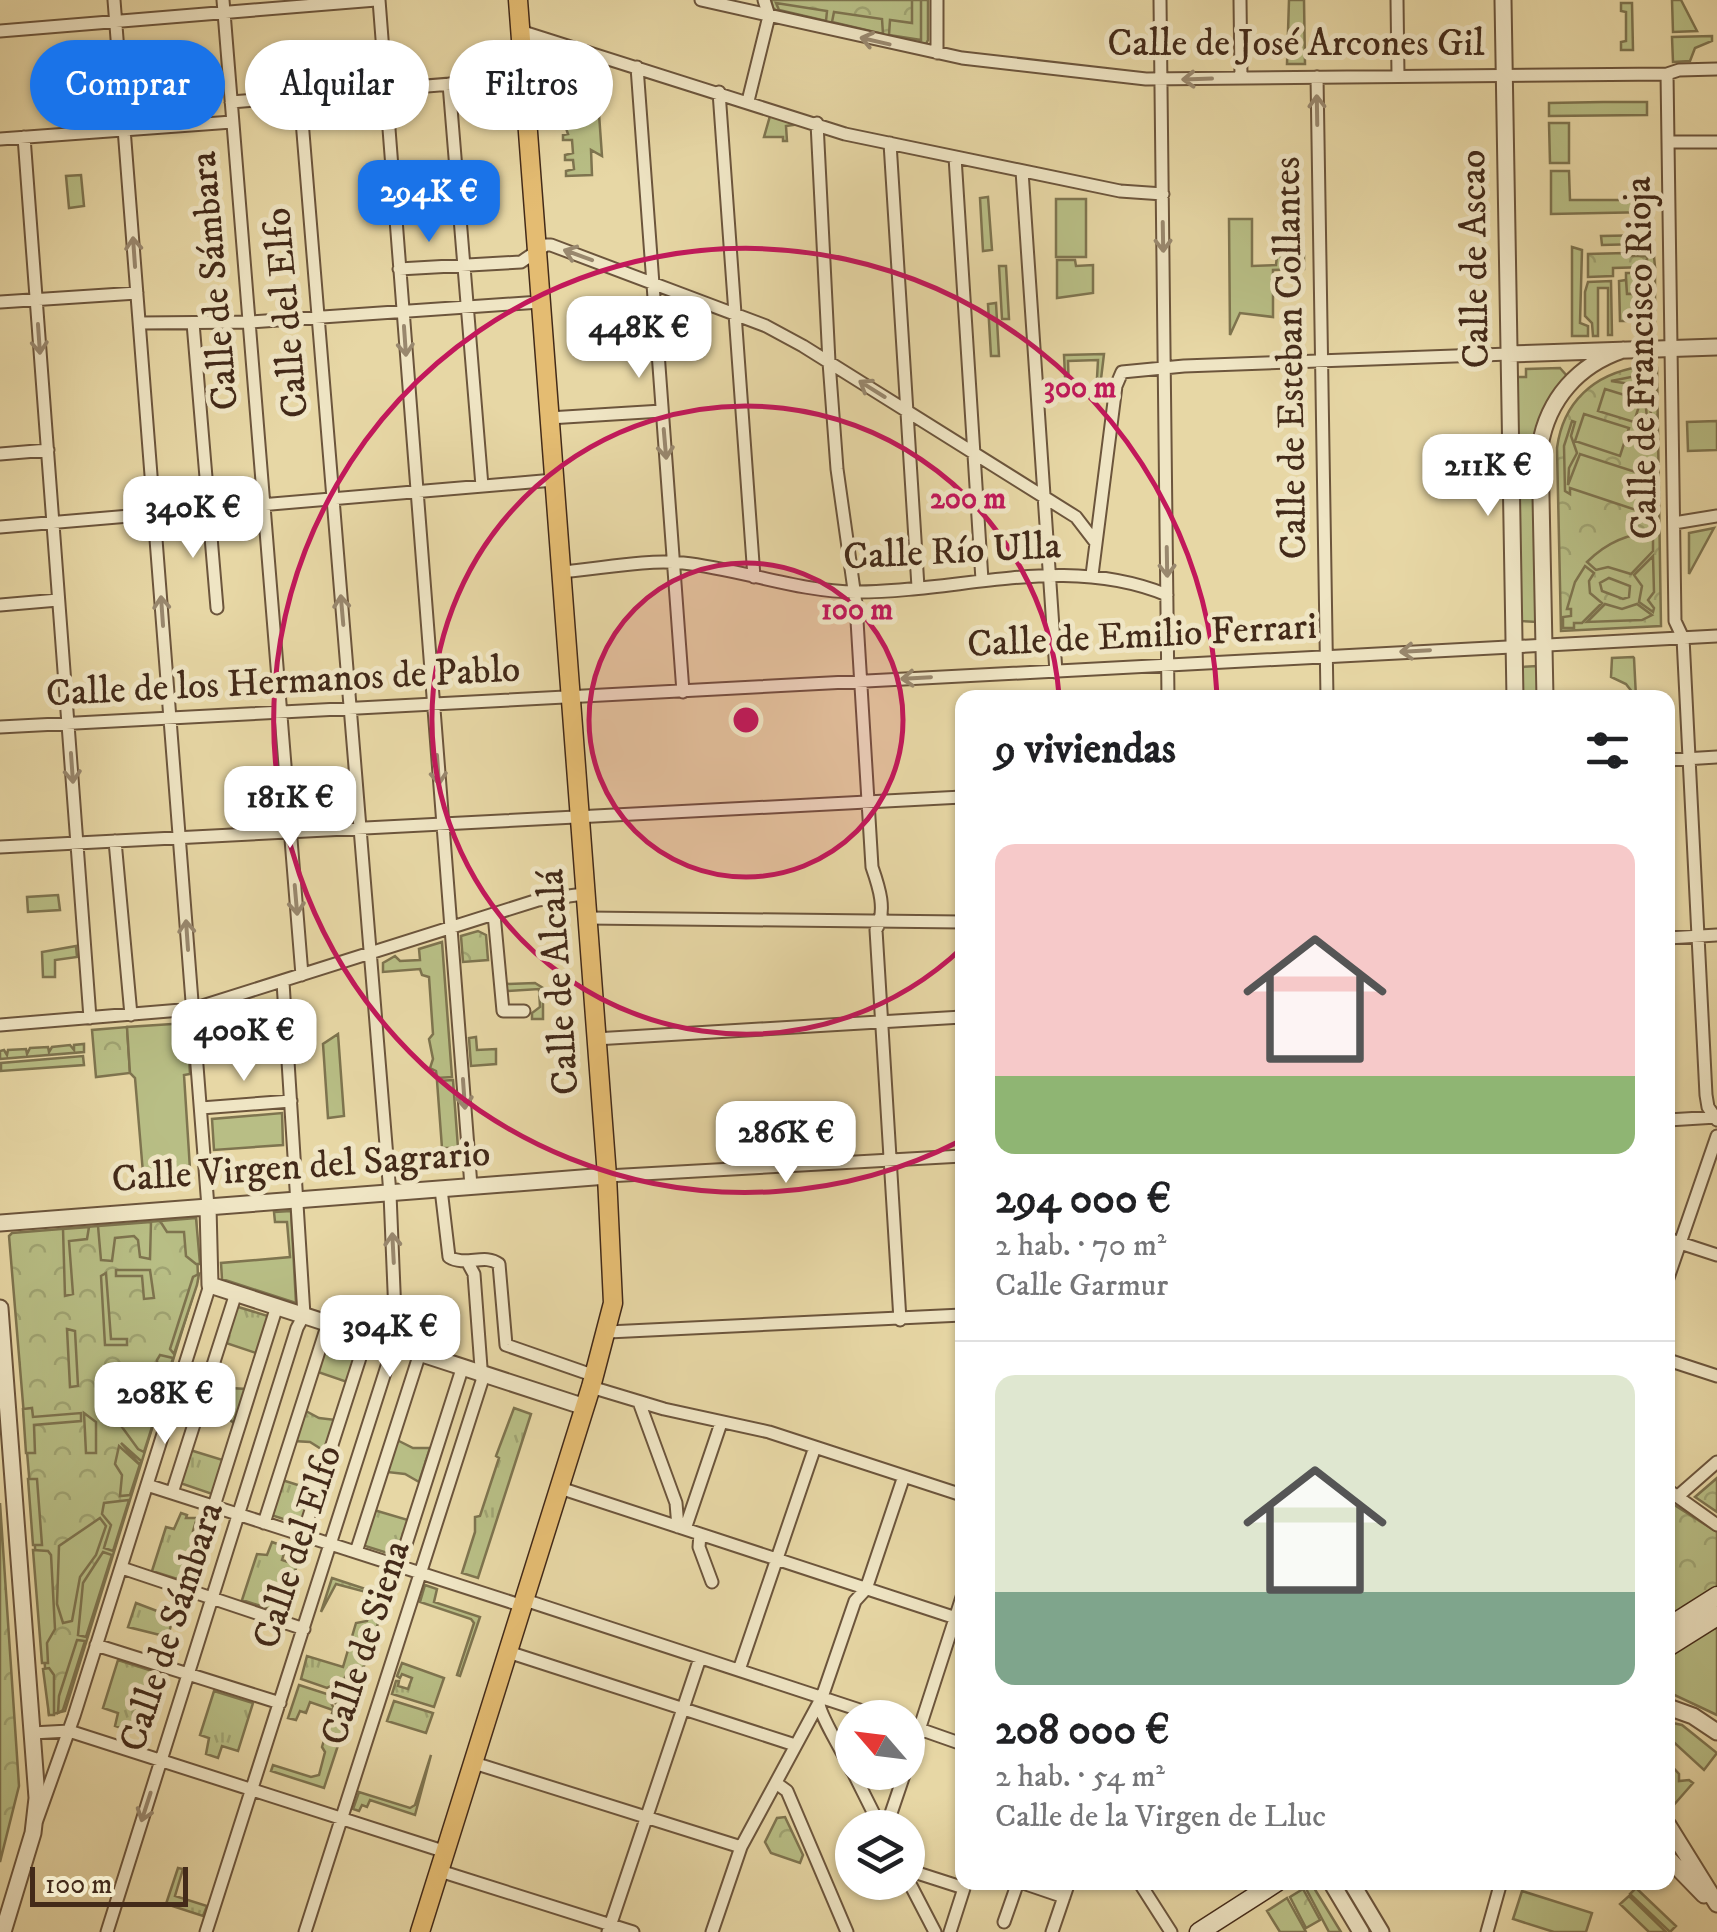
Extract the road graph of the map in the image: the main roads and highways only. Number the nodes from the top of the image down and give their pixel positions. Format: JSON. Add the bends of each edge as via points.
{"nodes":[{"id":1,"x":518,"y":0,"type":"edge"},
{"id":2,"x":1717,"y":1596,"type":"edge"},
{"id":3,"x":1717,"y":1616,"type":"edge"},
{"id":4,"x":1675,"y":1623,"type":"edge"},
{"id":5,"x":1675,"y":1643,"type":"edge"},
{"id":6,"x":1264,"y":1890,"type":"edge"},
{"id":7,"x":420,"y":1932,"type":"edge"},
{"id":8,"x":1199,"y":1932,"type":"edge"}],
"edges":[{"from":1,"to":7,"type":"main road","name":"Calle de Alcalá","via":[[614,1288],[593,1382]]},
{"from":2,"to":4,"type":"main road"},
{"from":3,"to":5,"type":"main road"},
{"from":6,"to":8,"type":"main road"}]}
